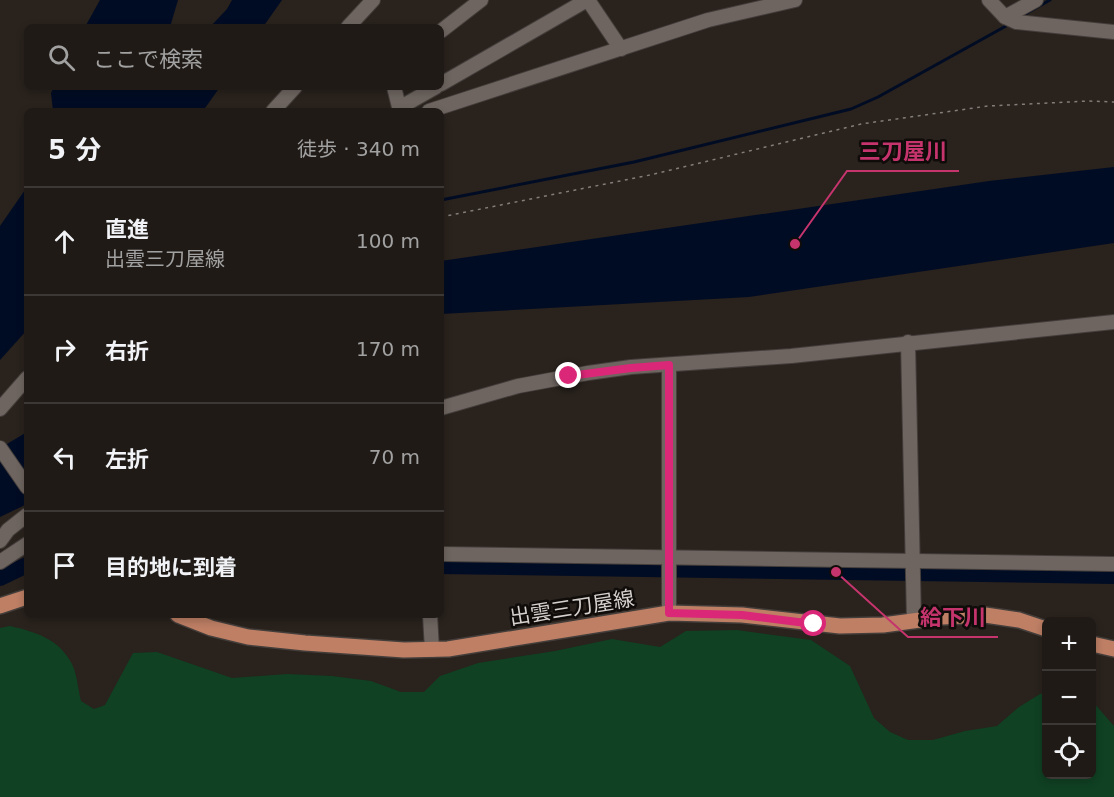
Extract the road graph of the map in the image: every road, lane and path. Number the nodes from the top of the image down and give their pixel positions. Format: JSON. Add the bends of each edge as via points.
{"nodes":[{"id":1,"x":373,"y":0,"type":"edge"},
{"id":2,"x":481,"y":0,"type":"edge"},
{"id":3,"x":588,"y":0,"type":"edge"},
{"id":4,"x":989,"y":0,"type":"edge"},
{"id":5,"x":1036,"y":0,"type":"edge"},
{"id":6,"x":789,"y":1,"type":"edge"},
{"id":7,"x":1005,"y":17,"type":"junction"},
{"id":8,"x":351,"y":24,"type":"edge"},
{"id":9,"x":444,"y":29,"type":"edge"},
{"id":10,"x":1114,"y":32,"type":"edge"},
{"id":11,"x":621,"y":49,"type":"junction"},
{"id":12,"x":444,"y":82,"type":"edge"},
{"id":13,"x":292,"y":90,"type":"edge"},
{"id":14,"x":395,"y":90,"type":"edge"},
{"id":15,"x":431,"y":90,"type":"edge"},
{"id":16,"x":1114,"y":102,"type":"edge"},
{"id":17,"x":276,"y":108,"type":"edge"},
{"id":18,"x":400,"y":108,"type":"edge"},
{"id":19,"x":402,"y":108,"type":"edge"},
{"id":20,"x":438,"y":108,"type":"edge"},
{"id":21,"x":444,"y":216,"type":"edge"},
{"id":22,"x":1114,"y":322,"type":"edge"},
{"id":23,"x":908,"y":342,"type":"junction"},
{"id":24,"x":669,"y":365,"type":"junction"},
{"id":25,"x":24,"y":381,"type":"edge"},
{"id":26,"x":444,"y":407,"type":"edge"},
{"id":27,"x":0,"y":409,"type":"edge"},
{"id":28,"x":0,"y":448,"type":"edge"},
{"id":29,"x":24,"y":483,"type":"edge"},
{"id":30,"x":24,"y":517,"type":"edge"},
{"id":31,"x":0,"y":541,"type":"edge"},
{"id":32,"x":24,"y":546,"type":"edge"},
{"id":33,"x":444,"y":554,"type":"edge"},
{"id":34,"x":670,"y":560,"type":"junction"},
{"id":35,"x":0,"y":562,"type":"edge"},
{"id":36,"x":913,"y":564,"type":"junction"},
{"id":37,"x":1114,"y":564,"type":"edge"},
{"id":38,"x":24,"y":598,"type":"edge"},
{"id":39,"x":0,"y":606,"type":"edge"},
{"id":40,"x":669,"y":613,"type":"junction"},
{"id":41,"x":186,"y":618,"type":"edge"},
{"id":42,"x":430,"y":618,"type":"edge"},
{"id":43,"x":914,"y":621,"type":"junction"},
{"id":44,"x":1042,"y":627,"type":"edge"},
{"id":45,"x":1096,"y":645,"type":"edge"},
{"id":46,"x":1114,"y":649,"type":"edge"},
{"id":47,"x":432,"y":650,"type":"junction"}],
"edges":[{"from":1,"to":8,"type":"street"},
{"from":2,"to":9,"type":"street"},
{"from":3,"to":11,"type":"street"},
{"from":3,"to":12,"type":"street"},
{"from":4,"to":7,"type":"street"},
{"from":5,"to":7,"type":"street"},
{"from":6,"to":11,"type":"street","via":[[708,20]]},
{"from":7,"to":10,"type":"street","via":[[1023,24]]},
{"from":11,"to":20,"type":"street"},
{"from":13,"to":17,"type":"street"},
{"from":14,"to":18,"type":"street"},
{"from":15,"to":19,"type":"street"},
{"from":16,"to":21,"type":"path","via":[[988,106],[861,124],[650,175]]},
{"from":22,"to":23,"type":"street"},
{"from":23,"to":24,"type":"street"},
{"from":23,"to":36,"type":"street"},
{"from":24,"to":26,"type":"street","via":[[549,380]]},
{"from":24,"to":34,"type":"street"},
{"from":25,"to":27,"type":"street"},
{"from":28,"to":29,"type":"street"},
{"from":30,"to":31,"type":"street"},
{"from":32,"to":35,"type":"street"},
{"from":33,"to":34,"type":"street"},
{"from":34,"to":36,"type":"street"},
{"from":34,"to":40,"type":"street"},
{"from":36,"to":37,"type":"street"},
{"from":36,"to":43,"type":"street"},
{"from":38,"to":39,"type":"main road"},
{"from":40,"to":43,"type":"main road","name":"出雲三刀屋線","via":[[742,615],[840,626]]},
{"from":40,"to":47,"type":"main road","name":"出雲三刀屋線"},
{"from":41,"to":47,"type":"main road","name":"出雲三刀屋線","via":[[256,638]]},
{"from":42,"to":47,"type":"street"},
{"from":43,"to":44,"type":"main road","name":"出雲三刀屋線","via":[[985,615]]},
{"from":45,"to":46,"type":"main road"}]}
